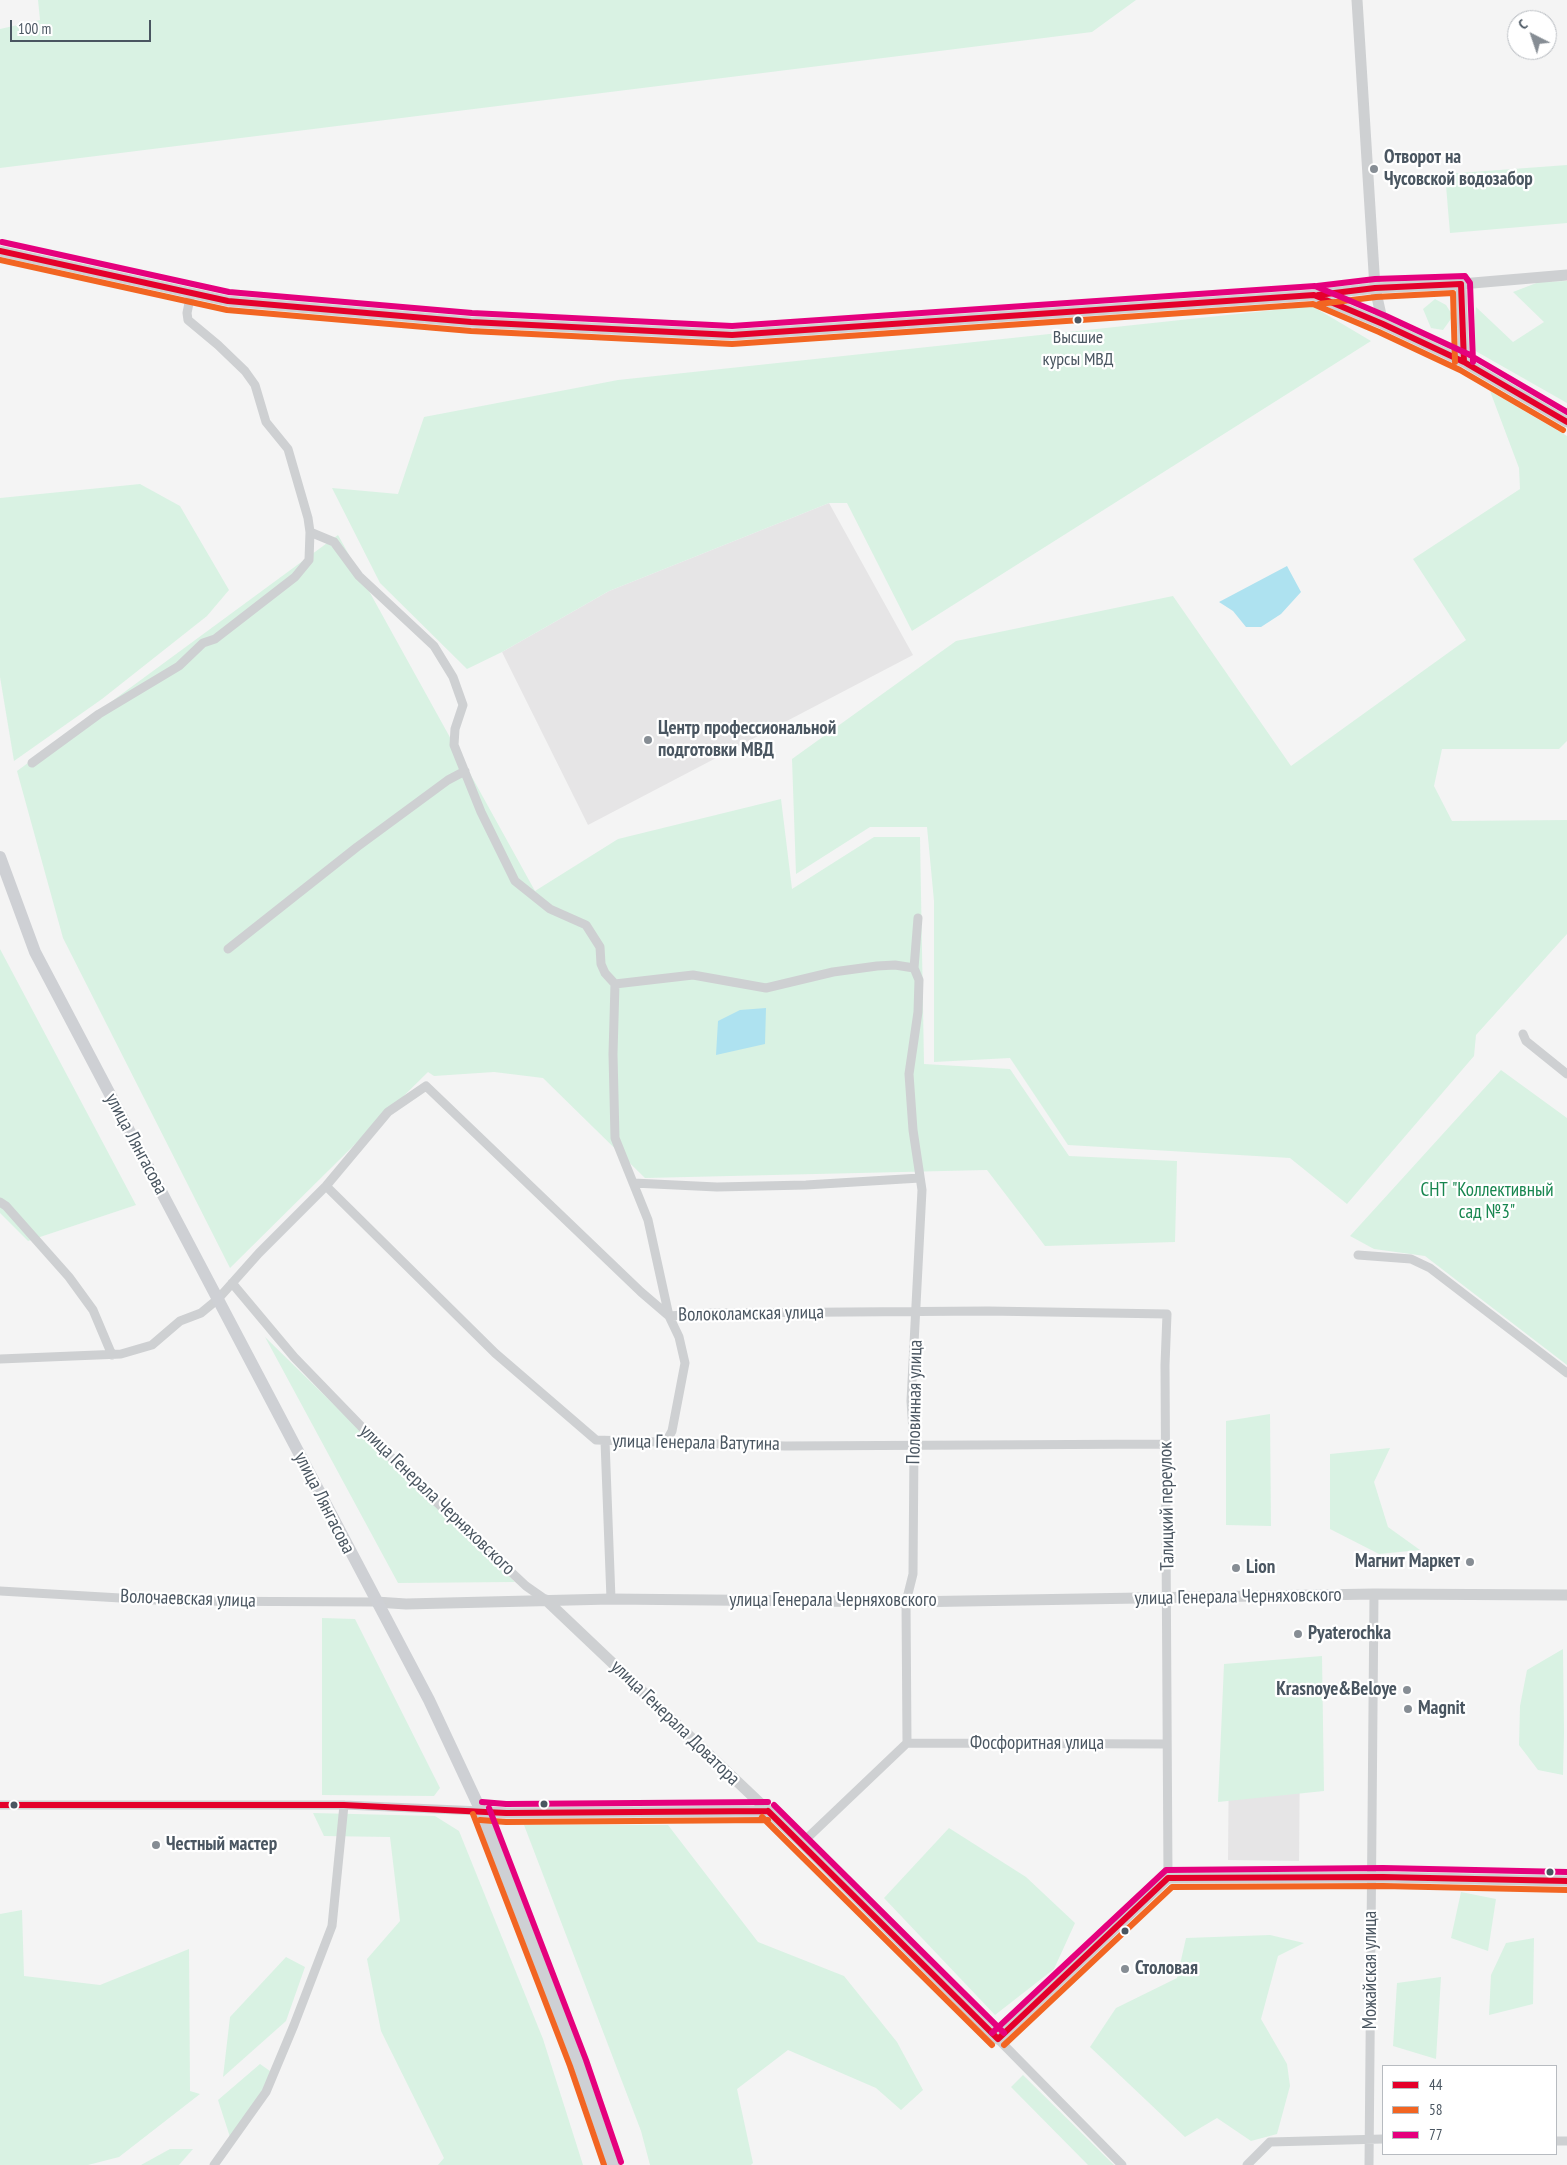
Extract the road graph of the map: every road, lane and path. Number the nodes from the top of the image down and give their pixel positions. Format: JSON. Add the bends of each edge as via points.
{"nodes":[{"id":1,"x":1357,"y":0,"type":"edge"},
{"id":2,"x":0,"y":251,"type":"edge"},
{"id":3,"x":1567,"y":275,"type":"edge"},
{"id":4,"x":1461,"y":284,"type":"junction"},
{"id":5,"x":1376,"y":288,"type":"junction"},
{"id":6,"x":191,"y":293,"type":"junction"},
{"id":7,"x":1314,"y":295,"type":"junction"},
{"id":8,"x":1383,"y":324,"type":"junction"},
{"id":9,"x":1464,"y":362,"type":"junction"},
{"id":10,"x":1567,"y":422,"type":"edge"},
{"id":11,"x":310,"y":532,"type":"junction"},
{"id":12,"x":32,"y":763,"type":"dead end"},
{"id":13,"x":464,"y":771,"type":"junction"},
{"id":14,"x":0,"y":856,"type":"edge"},
{"id":15,"x":918,"y":918,"type":"dead end"},
{"id":16,"x":228,"y":949,"type":"dead end"},
{"id":17,"x":914,"y":968,"type":"junction"},
{"id":18,"x":615,"y":984,"type":"junction"},
{"id":19,"x":1523,"y":1034,"type":"dead end"},
{"id":20,"x":1567,"y":1074,"type":"edge"},
{"id":21,"x":920,"y":1178,"type":"junction"},
{"id":22,"x":633,"y":1183,"type":"junction"},
{"id":23,"x":326,"y":1186,"type":"junction"},
{"id":24,"x":0,"y":1202,"type":"edge"},
{"id":25,"x":1358,"y":1255,"type":"dead end"},
{"id":26,"x":232,"y":1283,"type":"junction"},
{"id":27,"x":218,"y":1298,"type":"junction"},
{"id":28,"x":917,"y":1313,"type":"junction"},
{"id":29,"x":1167,"y":1314,"type":"joint"},
{"id":30,"x":668,"y":1316,"type":"junction"},
{"id":31,"x":112,"y":1355,"type":"junction"},
{"id":32,"x":0,"y":1359,"type":"edge"},
{"id":33,"x":1567,"y":1374,"type":"edge"},
{"id":34,"x":605,"y":1442,"type":"junction"},
{"id":35,"x":666,"y":1442,"type":"junction"},
{"id":36,"x":1166,"y":1444,"type":"junction"},
{"id":37,"x":914,"y":1445,"type":"junction"},
{"id":38,"x":0,"y":1591,"type":"edge"},
{"id":39,"x":1374,"y":1594,"type":"junction"},
{"id":40,"x":1567,"y":1594,"type":"edge"},
{"id":41,"x":611,"y":1599,"type":"junction"},
{"id":42,"x":1167,"y":1599,"type":"junction"},
{"id":43,"x":546,"y":1600,"type":"junction"},
{"id":44,"x":376,"y":1602,"type":"junction"},
{"id":45,"x":906,"y":1602,"type":"junction"},
{"id":46,"x":907,"y":1744,"type":"junction"},
{"id":47,"x":1166,"y":1744,"type":"junction"},
{"id":48,"x":0,"y":1805,"type":"edge"},
{"id":49,"x":344,"y":1805,"type":"junction"},
{"id":50,"x":481,"y":1811,"type":"junction"},
{"id":51,"x":768,"y":1811,"type":"junction"},
{"id":52,"x":802,"y":1843,"type":"junction"},
{"id":53,"x":1372,"y":1877,"type":"junction"},
{"id":54,"x":1168,"y":1878,"type":"junction"},
{"id":55,"x":1567,"y":1881,"type":"edge"},
{"id":56,"x":998,"y":2039,"type":"junction"},
{"id":57,"x":1382,"y":2139,"type":"edge"},
{"id":58,"x":1370,"y":2140,"type":"junction"},
{"id":59,"x":214,"y":2165,"type":"edge"},
{"id":60,"x":613,"y":2165,"type":"edge"},
{"id":61,"x":1122,"y":2165,"type":"edge"},
{"id":62,"x":1247,"y":2165,"type":"edge"},
{"id":63,"x":1369,"y":2165,"type":"edge"}],
"edges":[{"from":1,"to":5,"type":"street"},
{"from":2,"to":6,"type":"street"},
{"from":3,"to":4,"type":"street"},
{"from":4,"to":5,"type":"street"},
{"from":4,"to":9,"type":"street"},
{"from":5,"to":7,"type":"street"},
{"from":5,"to":8,"type":"street"},
{"from":6,"to":7,"type":"street","via":[[228,301],[471,322],[732,335]]},
{"from":6,"to":11,"type":"street","via":[[186,313],[188,320],[245,371],[255,386],[266,422],[288,449]]},
{"from":7,"to":8,"type":"street"},
{"from":8,"to":9,"type":"street"},
{"from":9,"to":10,"type":"street"},
{"from":11,"to":12,"type":"street","via":[[309,560],[295,577],[215,639],[203,643],[178,666],[99,714]]},
{"from":11,"to":13,"type":"street","via":[[334,542],[359,576],[434,646],[453,677],[463,705],[455,729],[454,745]]},
{"from":13,"to":16,"type":"street","via":[[357,846]]},
{"from":13,"to":18,"type":"street","via":[[515,880],[550,909],[586,925],[600,947],[605,973]]},
{"from":14,"to":27,"type":"main road","name":"улица Лянгасова","via":[[35,952]]},
{"from":15,"to":17,"type":"street","name":"Половинная улица"},
{"from":17,"to":18,"type":"street","via":[[877,966],[833,972],[766,988],[693,975]]},
{"from":17,"to":21,"type":"street","name":"Половинная улица","via":[[919,980],[919,1004],[909,1074],[912,1130]]},
{"from":18,"to":22,"type":"street","via":[[614,1138]]},
{"from":19,"to":20,"type":"street","via":[[1526,1041]]},
{"from":21,"to":22,"type":"street","via":[[717,1187]]},
{"from":21,"to":28,"type":"street","name":"Половинная улица"},
{"from":22,"to":30,"type":"street","via":[[648,1220]]},
{"from":23,"to":26,"type":"street"},
{"from":23,"to":30,"type":"street","name":"Волоколамская улица","via":[[388,1112],[426,1086]]},
{"from":23,"to":34,"type":"street","name":"улица Генерала Ватутина","via":[[495,1353],[596,1440]]},
{"from":24,"to":31,"type":"street","via":[[69,1277],[93,1310]]},
{"from":25,"to":33,"type":"street","via":[[1411,1259],[1430,1268]]},
{"from":26,"to":27,"type":"street"},
{"from":26,"to":43,"type":"street","name":"улица Генерала Черняховского","via":[[294,1357],[414,1480],[526,1586]]},
{"from":27,"to":31,"type":"street","via":[[201,1313],[180,1320],[152,1345]]},
{"from":27,"to":44,"type":"main road","name":"улица Лянгасова"},
{"from":28,"to":29,"type":"street","name":"Волоколамская улица"},
{"from":28,"to":30,"type":"street","name":"Волоколамская улица"},
{"from":28,"to":37,"type":"street","name":"Половинная улица","via":[[911,1401]]},
{"from":29,"to":36,"type":"street","name":"Талицкий переулок"},
{"from":30,"to":35,"type":"street","via":[[679,1337],[685,1363],[672,1431]]},
{"from":31,"to":32,"type":"street"},
{"from":34,"to":35,"type":"street","name":"улица Генерала Ватутина"},
{"from":34,"to":41,"type":"street"},
{"from":35,"to":37,"type":"street","name":"улица Генерала Ватутина","via":[[785,1446]]},
{"from":36,"to":37,"type":"street","name":"улица Генерала Ватутина"},
{"from":36,"to":42,"type":"street","name":"Талицкий переулок"},
{"from":37,"to":45,"type":"street","name":"Половинная улица","via":[[913,1574]]},
{"from":38,"to":44,"type":"street","name":"Волочаевская улица","via":[[172,1600]]},
{"from":39,"to":40,"type":"street","name":"улица Генерала Черняховского"},
{"from":39,"to":42,"type":"street","name":"улица Генерала Черняховского"},
{"from":39,"to":53,"type":"street","name":"Можайская улица"},
{"from":41,"to":43,"type":"street","name":"улица Генерала Черняховского"},
{"from":41,"to":45,"type":"street","name":"улица Генерала Черняховского"},
{"from":42,"to":45,"type":"street","name":"улица Генерала Черняховского"},
{"from":42,"to":47,"type":"street","name":"Талицкий переулок"},
{"from":43,"to":44,"type":"street"},
{"from":43,"to":51,"type":"street","name":"улица Генерала Доватора"},
{"from":44,"to":50,"type":"main road","name":"улица Лянгасова","via":[[429,1700]]},
{"from":45,"to":46,"type":"street","name":"Половинная улица"},
{"from":46,"to":47,"type":"street","name":"Фосфоритная улица"},
{"from":46,"to":52,"type":"street"},
{"from":47,"to":54,"type":"street","name":"Талицкий переулок"},
{"from":48,"to":49,"type":"street"},
{"from":49,"to":50,"type":"street"},
{"from":49,"to":59,"type":"street","via":[[332,1926],[266,2092]]},
{"from":50,"to":51,"type":"street"},
{"from":50,"to":60,"type":"main road","name":"улица Лянгасова","via":[[578,2063]]},
{"from":51,"to":52,"type":"street","name":"улица Генерала Доватора"},
{"from":52,"to":56,"type":"street","name":"улица Генерала Доватора"},
{"from":53,"to":54,"type":"street"},
{"from":53,"to":55,"type":"street"},
{"from":53,"to":58,"type":"street","name":"Можайская улица"},
{"from":54,"to":56,"type":"street"},
{"from":56,"to":61,"type":"street","name":"улица Генерала Доватора"},
{"from":57,"to":58,"type":"street"},
{"from":58,"to":62,"type":"street","via":[[1270,2142]]},
{"from":58,"to":63,"type":"street","name":"Можайская улица"}]}
